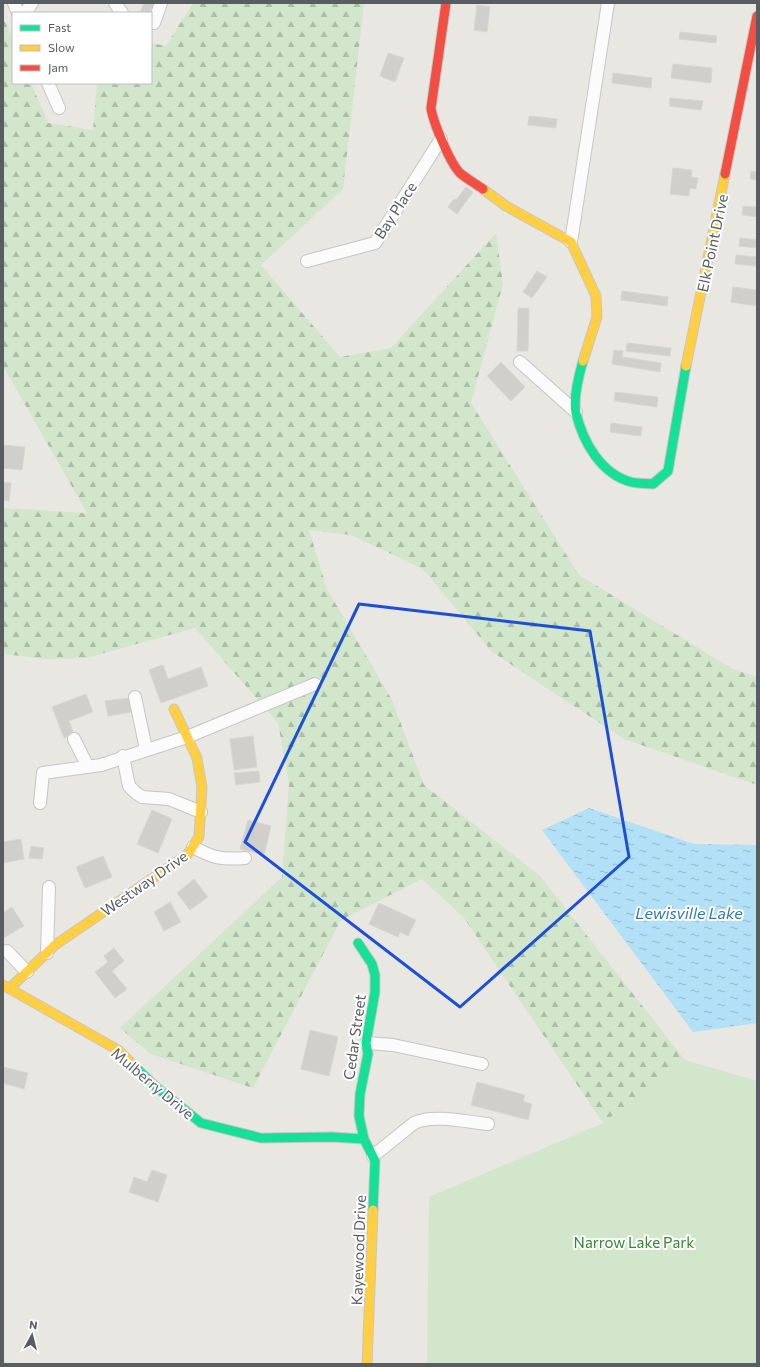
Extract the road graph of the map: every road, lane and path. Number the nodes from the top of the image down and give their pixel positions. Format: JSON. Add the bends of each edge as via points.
{"nodes":[{"id":1,"x":32,"y":3,"type":"edge"},
{"id":2,"x":115,"y":3,"type":"edge"},
{"id":3,"x":161,"y":3,"type":"edge"},
{"id":4,"x":446,"y":3,"type":"edge"},
{"id":5,"x":608,"y":3,"type":"edge"},
{"id":6,"x":26,"y":12,"type":"edge"},
{"id":7,"x":121,"y":12,"type":"edge"},
{"id":8,"x":757,"y":16,"type":"edge"},
{"id":9,"x":152,"y":22,"type":"edge"},
{"id":10,"x":48,"y":84,"type":"edge"},
{"id":11,"x":59,"y":108,"type":"dead end"},
{"id":12,"x":441,"y":139,"type":"junction"},
{"id":13,"x":571,"y":242,"type":"junction"},
{"id":14,"x":307,"y":261,"type":"dead end"},
{"id":15,"x":520,"y":362,"type":"dead end"},
{"id":16,"x":576,"y":412,"type":"junction"},
{"id":17,"x":315,"y":684,"type":"dead end"},
{"id":18,"x":135,"y":696,"type":"dead end"},
{"id":19,"x":174,"y":709,"type":"dead end"},
{"id":20,"x":187,"y":737,"type":"junction"},
{"id":21,"x":74,"y":739,"type":"dead end"},
{"id":22,"x":146,"y":749,"type":"junction"},
{"id":23,"x":123,"y":756,"type":"junction"},
{"id":24,"x":88,"y":767,"type":"junction"},
{"id":25,"x":40,"y":803,"type":"dead end"},
{"id":26,"x":201,"y":812,"type":"junction"},
{"id":27,"x":193,"y":847,"type":"junction"},
{"id":28,"x":244,"y":858,"type":"dead end"},
{"id":29,"x":49,"y":887,"type":"dead end"},
{"id":30,"x":358,"y":943,"type":"dead end"},
{"id":31,"x":7,"y":951,"type":"dead end"},
{"id":32,"x":47,"y":953,"type":"junction"},
{"id":33,"x":27,"y":972,"type":"junction"},
{"id":34,"x":7,"y":987,"type":"edge"},
{"id":35,"x":366,"y":1042,"type":"junction"},
{"id":36,"x":482,"y":1064,"type":"dead end"},
{"id":37,"x":488,"y":1124,"type":"dead end"},
{"id":38,"x":364,"y":1139,"type":"junction"},
{"id":39,"x":373,"y":1156,"type":"junction"},
{"id":40,"x":367,"y":1364,"type":"edge"}],
"edges":[{"from":1,"to":6,"type":"street"},
{"from":2,"to":7,"type":"street"},
{"from":3,"to":9,"type":"street","via":[[154,23]]},
{"from":4,"to":12,"type":"street","via":[[431,108]]},
{"from":5,"to":13,"type":"street"},
{"from":8,"to":16,"type":"street","name":"Elk Point Drive","via":[[682,387],[668,471],[653,484],[631,482],[611,472],[592,454]]},
{"from":10,"to":11,"type":"street"},
{"from":12,"to":13,"type":"street","via":[[459,172],[506,206]]},
{"from":12,"to":14,"type":"street","name":"Bay Place","via":[[375,243]]},
{"from":13,"to":16,"type":"street","via":[[596,296],[597,318],[578,378]]},
{"from":15,"to":16,"type":"street"},
{"from":17,"to":20,"type":"street"},
{"from":18,"to":22,"type":"street"},
{"from":19,"to":20,"type":"street","name":"Westway Drive"},
{"from":20,"to":22,"type":"street"},
{"from":20,"to":26,"type":"street","name":"Westway Drive","via":[[197,758],[202,787]]},
{"from":21,"to":24,"type":"street"},
{"from":22,"to":23,"type":"street"},
{"from":23,"to":24,"type":"street"},
{"from":23,"to":26,"type":"street","via":[[129,786],[136,793],[142,797],[169,799]]},
{"from":24,"to":25,"type":"street","via":[[43,773]]},
{"from":26,"to":27,"type":"street","name":"Westway Drive","via":[[199,837]]},
{"from":27,"to":28,"type":"street","via":[[226,860]]},
{"from":27,"to":32,"type":"street","name":"Westway Drive","via":[[188,854]]},
{"from":29,"to":32,"type":"street"},
{"from":30,"to":35,"type":"street","name":"Cedar Street","via":[[372,964],[375,975],[375,992]]},
{"from":31,"to":33,"type":"street"},
{"from":32,"to":33,"type":"street","name":"Westway Drive"},
{"from":33,"to":34,"type":"street","name":"Westway Drive"},
{"from":34,"to":38,"type":"street","name":"Mulberry Drive","via":[[118,1050],[156,1087],[201,1123],[261,1138]]},
{"from":35,"to":36,"type":"street","via":[[393,1045]]},
{"from":35,"to":38,"type":"street","name":"Cedar Street","via":[[368,1054],[358,1116]]},
{"from":37,"to":39,"type":"street","via":[[420,1120]]},
{"from":38,"to":39,"type":"street","name":"Kayewood Drive"},
{"from":39,"to":40,"type":"street","name":"Kayewood Drive","via":[[376,1168]]}]}
